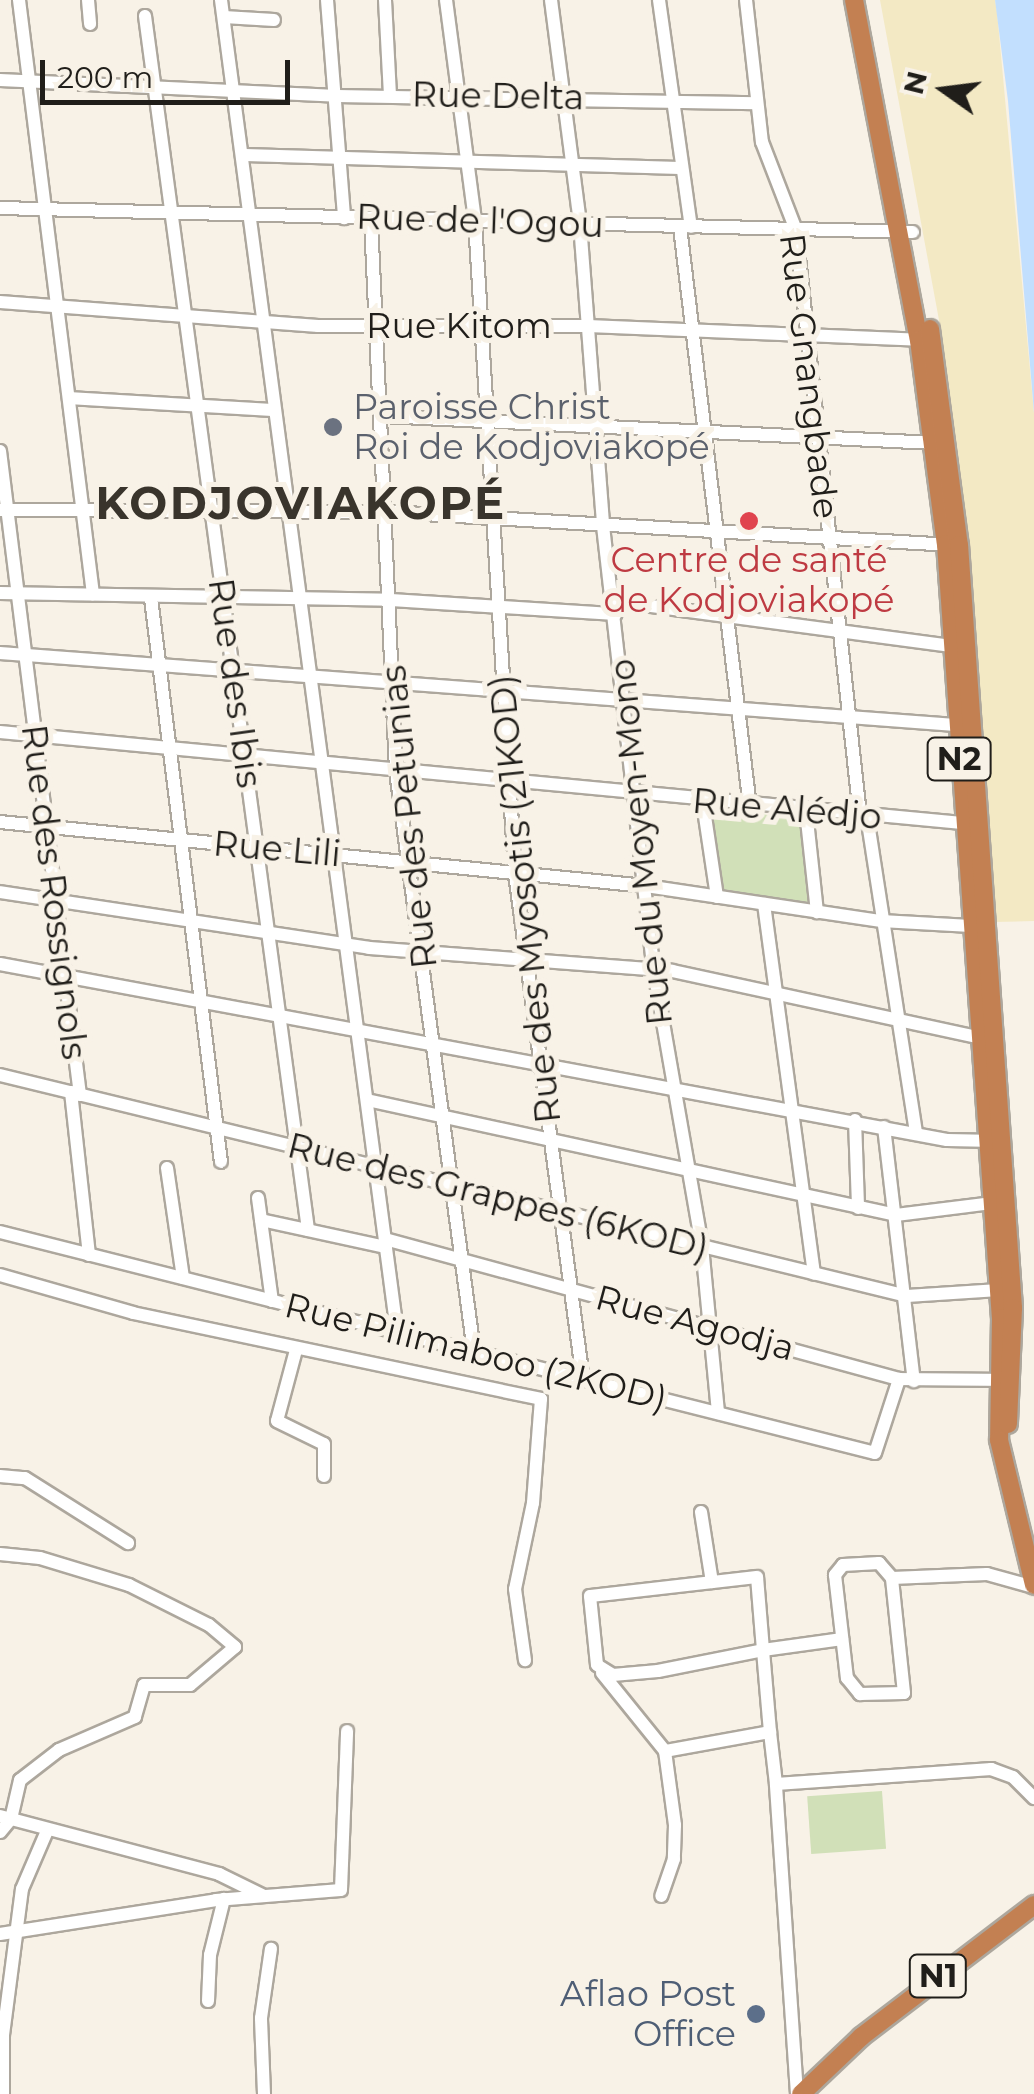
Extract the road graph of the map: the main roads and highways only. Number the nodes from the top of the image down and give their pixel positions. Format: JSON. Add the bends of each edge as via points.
{"nodes":[{"id":1,"x":854,"y":0,"type":"edge"},
{"id":2,"x":865,"y":0,"type":"edge"},
{"id":3,"x":907,"y":232,"type":"junction"},
{"id":4,"x":953,"y":545,"type":"junction"},
{"id":5,"x":972,"y":824,"type":"junction"},
{"id":6,"x":995,"y":1142,"type":"junction"},
{"id":7,"x":999,"y":1202,"type":"junction"},
{"id":8,"x":1003,"y":1380,"type":"junction"},
{"id":9,"x":1024,"y":1522,"type":"junction"},
{"id":10,"x":1034,"y":1557,"type":"edge"},
{"id":11,"x":1034,"y":1586,"type":"edge"},
{"id":12,"x":1034,"y":1905,"type":"edge"},
{"id":13,"x":1034,"y":1918,"type":"edge"},
{"id":14,"x":846,"y":2054,"type":"junction"},
{"id":15,"x":799,"y":2094,"type":"edge"}],
"edges":[{"from":1,"to":3,"type":"highway","number":"N2"},
{"from":2,"to":3,"type":"highway","number":"N2"},
{"from":3,"to":4,"type":"highway","number":"N2"},
{"from":3,"to":4,"type":"highway","number":"N2"},
{"from":4,"to":5,"type":"highway","number":"N2"},
{"from":4,"to":5,"type":"highway","number":"N2","via":[[955,726]]},
{"from":5,"to":6,"type":"highway","number":"N2"},
{"from":5,"to":6,"type":"highway","number":"N2","via":[[972,926]]},
{"from":6,"to":7,"type":"highway","number":"N2"},
{"from":7,"to":8,"type":"highway","number":"N2"},
{"from":7,"to":8,"type":"highway","number":"N2","via":[[1014,1334]]},
{"from":8,"to":9,"type":"highway","number":"N2","via":[[998,1440]]},
{"from":9,"to":10,"type":"highway"},
{"from":9,"to":11,"type":"highway"},
{"from":12,"to":14,"type":"highway","number":"N1"},
{"from":13,"to":14,"type":"highway","number":"N1"},
{"from":14,"to":15,"type":"highway","number":"N1"}]}
